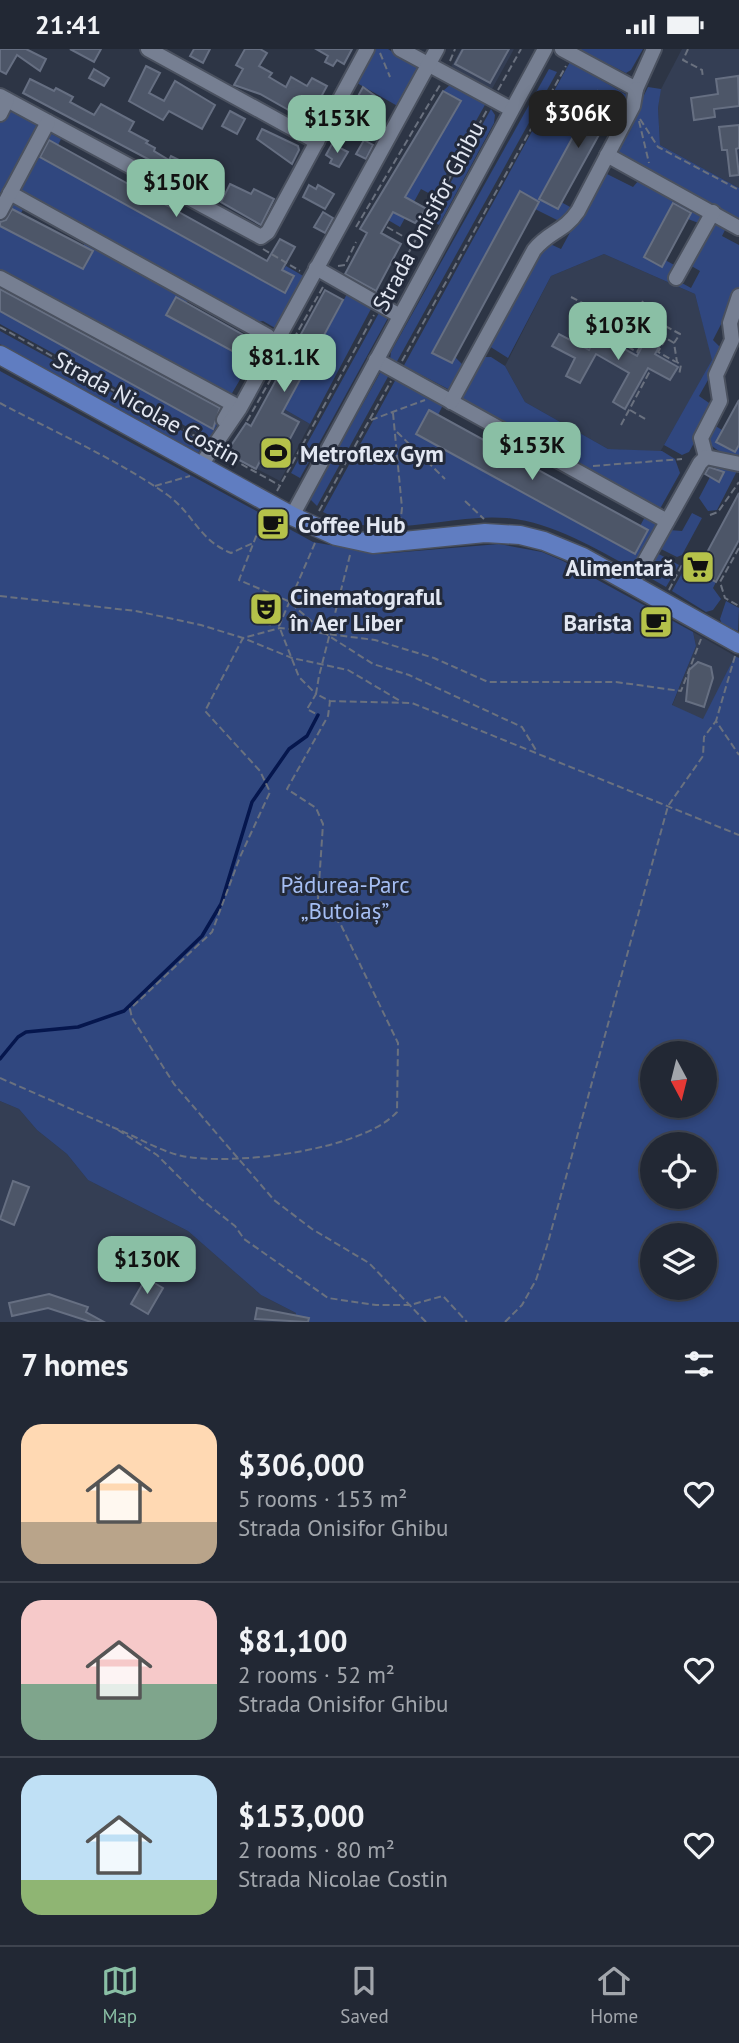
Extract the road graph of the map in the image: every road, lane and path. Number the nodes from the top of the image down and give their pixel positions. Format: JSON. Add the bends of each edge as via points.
{"nodes":[{"id":1,"x":148,"y":49,"type":"edge"},
{"id":2,"x":368,"y":49,"type":"edge"},
{"id":3,"x":378,"y":49,"type":"edge"},
{"id":4,"x":400,"y":49,"type":"edge"},
{"id":5,"x":437,"y":49,"type":"edge"},
{"id":6,"x":455,"y":49,"type":"edge"},
{"id":7,"x":521,"y":49,"type":"edge"},
{"id":8,"x":545,"y":49,"type":"edge"},
{"id":9,"x":654,"y":49,"type":"edge"},
{"id":10,"x":688,"y":49,"type":"edge"},
{"id":11,"x":567,"y":52,"type":"edge"},
{"id":12,"x":429,"y":64,"type":"junction"},
{"id":13,"x":446,"y":73,"type":"junction"},
{"id":14,"x":390,"y":77,"type":"dead end"},
{"id":15,"x":703,"y":78,"type":"dead end"},
{"id":16,"x":636,"y":89,"type":"junction"},
{"id":17,"x":4,"y":98,"type":"edge"},
{"id":18,"x":493,"y":99,"type":"junction"},
{"id":19,"x":511,"y":109,"type":"junction"},
{"id":20,"x":0,"y":114,"type":"edge"},
{"id":21,"x":48,"y":123,"type":"junction"},
{"id":22,"x":317,"y":142,"type":"junction"},
{"id":23,"x":607,"y":155,"type":"junction"},
{"id":24,"x":649,"y":163,"type":"dead end"},
{"id":25,"x":739,"y":190,"type":"edge"},
{"id":26,"x":10,"y":193,"type":"junction"},
{"id":27,"x":0,"y":212,"type":"edge"},
{"id":28,"x":713,"y":212,"type":"junction"},
{"id":29,"x":356,"y":227,"type":"dead end"},
{"id":30,"x":387,"y":227,"type":"dead end"},
{"id":31,"x":739,"y":228,"type":"edge"},
{"id":32,"x":261,"y":237,"type":"junction"},
{"id":33,"x":356,"y":242,"type":"dead end"},
{"id":34,"x":414,"y":243,"type":"junction"},
{"id":35,"x":313,"y":273,"type":"junction"},
{"id":36,"x":0,"y":278,"type":"edge"},
{"id":37,"x":676,"y":278,"type":"dead end"},
{"id":38,"x":324,"y":286,"type":"dead end"},
{"id":39,"x":739,"y":296,"type":"edge"},
{"id":40,"x":571,"y":297,"type":"dead end"},
{"id":41,"x":643,"y":301,"type":"dead end"},
{"id":42,"x":378,"y":309,"type":"junction"},
{"id":43,"x":597,"y":311,"type":"dead end"},
{"id":44,"x":661,"y":311,"type":"dead end"},
{"id":45,"x":400,"y":316,"type":"junction"},
{"id":46,"x":655,"y":320,"type":"junction"},
{"id":47,"x":0,"y":327,"type":"edge"},
{"id":48,"x":651,"y":328,"type":"junction"},
{"id":49,"x":666,"y":338,"type":"junction"},
{"id":50,"x":674,"y":343,"type":"junction"},
{"id":51,"x":0,"y":355,"type":"edge"},
{"id":52,"x":376,"y":360,"type":"junction"},
{"id":53,"x":677,"y":362,"type":"junction"},
{"id":54,"x":397,"y":371,"type":"junction"},
{"id":55,"x":650,"y":371,"type":"dead end"},
{"id":56,"x":679,"y":375,"type":"dead end"},
{"id":57,"x":445,"y":398,"type":"junction"},
{"id":58,"x":0,"y":403,"type":"edge"},
{"id":59,"x":234,"y":410,"type":"junction"},
{"id":60,"x":629,"y":410,"type":"junction"},
{"id":61,"x":393,"y":413,"type":"junction"},
{"id":62,"x":647,"y":420,"type":"dead end"},
{"id":63,"x":369,"y":421,"type":"junction"},
{"id":64,"x":621,"y":425,"type":"dead end"},
{"id":65,"x":396,"y":432,"type":"junction"},
{"id":66,"x":215,"y":447,"type":"junction"},
{"id":67,"x":706,"y":457,"type":"junction"},
{"id":68,"x":682,"y":459,"type":"dead end"},
{"id":69,"x":739,"y":464,"type":"edge"},
{"id":70,"x":201,"y":465,"type":"junction"},
{"id":71,"x":579,"y":472,"type":"junction"},
{"id":72,"x":445,"y":479,"type":"dead end"},
{"id":73,"x":739,"y":482,"type":"edge"},
{"id":74,"x":280,"y":485,"type":"junction"},
{"id":75,"x":154,"y":486,"type":"junction"},
{"id":76,"x":276,"y":492,"type":"dead end"},
{"id":77,"x":465,"y":501,"type":"dead end"},
{"id":78,"x":265,"y":511,"type":"dead end"},
{"id":79,"x":709,"y":515,"type":"dead end"},
{"id":80,"x":292,"y":516,"type":"junction"},
{"id":81,"x":485,"y":520,"type":"dead end"},
{"id":82,"x":320,"y":521,"type":"junction"},
{"id":83,"x":667,"y":521,"type":"junction"},
{"id":84,"x":399,"y":530,"type":"dead end"},
{"id":85,"x":253,"y":543,"type":"junction"},
{"id":86,"x":739,"y":548,"type":"edge"},
{"id":87,"x":350,"y":558,"type":"dead end"},
{"id":88,"x":683,"y":563,"type":"dead end"},
{"id":89,"x":632,"y":584,"type":"junction"},
{"id":90,"x":668,"y":592,"type":"dead end"},
{"id":91,"x":0,"y":596,"type":"edge"},
{"id":92,"x":288,"y":601,"type":"junction"},
{"id":93,"x":739,"y":606,"type":"edge"},
{"id":94,"x":710,"y":627,"type":"junction"},
{"id":95,"x":279,"y":628,"type":"junction"},
{"id":96,"x":329,"y":636,"type":"junction"},
{"id":97,"x":243,"y":638,"type":"junction"},
{"id":98,"x":739,"y":643,"type":"edge"},
{"id":99,"x":739,"y":649,"type":"edge"},
{"id":100,"x":292,"y":658,"type":"junction"},
{"id":101,"x":322,"y":663,"type":"junction"},
{"id":102,"x":316,"y":694,"type":"junction"},
{"id":103,"x":330,"y":701,"type":"junction"},
{"id":104,"x":403,"y":702,"type":"junction"},
{"id":105,"x":318,"y":715,"type":"dead end"},
{"id":106,"x":716,"y":721,"type":"junction"},
{"id":107,"x":538,"y":754,"type":"junction"},
{"id":108,"x":739,"y":755,"type":"edge"},
{"id":109,"x":668,"y":806,"type":"junction"},
{"id":110,"x":739,"y":835,"type":"edge"},
{"id":111,"x":0,"y":1078,"type":"edge"},
{"id":112,"x":112,"y":1127,"type":"junction"},
{"id":113,"x":235,"y":1157,"type":"junction"},
{"id":114,"x":410,"y":1305,"type":"junction"},
{"id":115,"x":426,"y":1322,"type":"edge"},
{"id":116,"x":467,"y":1322,"type":"edge"},
{"id":117,"x":505,"y":1322,"type":"edge"}],
"edges":[{"from":1,"to":22,"type":"street"},
{"from":2,"to":22,"type":"street"},
{"from":3,"to":14,"type":"path"},
{"from":4,"to":12,"type":"street"},
{"from":5,"to":12,"type":"street"},
{"from":6,"to":13,"type":"path"},
{"from":7,"to":18,"type":"path"},
{"from":8,"to":19,"type":"street","name":"Strada Onisifor Ghibu"},
{"from":9,"to":16,"type":"street"},
{"from":10,"to":15,"type":"path","via":[[683,60],[702,70]]},
{"from":11,"to":16,"type":"street"},
{"from":11,"to":54,"type":"path"},
{"from":12,"to":13,"type":"street"},
{"from":12,"to":35,"type":"street"},
{"from":13,"to":18,"type":"street"},
{"from":13,"to":29,"type":"path"},
{"from":16,"to":23,"type":"street","via":[[634,106]]},
{"from":17,"to":20,"type":"street"},
{"from":17,"to":21,"type":"street"},
{"from":18,"to":19,"type":"street"},
{"from":18,"to":34,"type":"path"},
{"from":19,"to":45,"type":"street","name":"Strada Onisifor Ghibu"},
{"from":21,"to":26,"type":"street"},
{"from":21,"to":32,"type":"street"},
{"from":22,"to":32,"type":"street"},
{"from":23,"to":28,"type":"street"},
{"from":23,"to":57,"type":"street","via":[[568,226],[543,239],[534,250]]},
{"from":24,"to":25,"type":"path","via":[[638,116],[658,147]]},
{"from":26,"to":27,"type":"street"},
{"from":26,"to":59,"type":"street","via":[[268,336]]},
{"from":28,"to":31,"type":"street"},
{"from":28,"to":37,"type":"street"},
{"from":30,"to":34,"type":"path"},
{"from":32,"to":35,"type":"path","via":[[263,250]]},
{"from":33,"to":35,"type":"path","via":[[345,265]]},
{"from":34,"to":42,"type":"path"},
{"from":35,"to":42,"type":"street"},
{"from":35,"to":59,"type":"street"},
{"from":36,"to":59,"type":"street"},
{"from":38,"to":59,"type":"path","via":[[249,422]]},
{"from":39,"to":67,"type":"street","via":[[730,323],[732,340],[716,375],[720,401],[701,439]]},
{"from":40,"to":43,"type":"path"},
{"from":41,"to":48,"type":"path","via":[[633,320],[620,313],[608,335],[637,352]]},
{"from":42,"to":45,"type":"street"},
{"from":42,"to":74,"type":"path"},
{"from":44,"to":46,"type":"path"},
{"from":45,"to":52,"type":"street","name":"Strada Onisifor Ghibu"},
{"from":46,"to":48,"type":"path"},
{"from":46,"to":50,"type":"path","via":[[680,334]]},
{"from":47,"to":66,"type":"path"},
{"from":48,"to":49,"type":"path"},
{"from":49,"to":50,"type":"path"},
{"from":49,"to":53,"type":"path","via":[[658,352]]},
{"from":50,"to":53,"type":"path"},
{"from":51,"to":70,"type":"main road","name":"Strada Nicolae Costin"},
{"from":52,"to":54,"type":"street"},
{"from":52,"to":80,"type":"street","name":"Strada Onisifor Ghibu"},
{"from":53,"to":56,"type":"path"},
{"from":54,"to":57,"type":"street"},
{"from":54,"to":63,"type":"path"},
{"from":55,"to":60,"type":"path"},
{"from":57,"to":61,"type":"path"},
{"from":57,"to":71,"type":"street"},
{"from":58,"to":75,"type":"path"},
{"from":59,"to":66,"type":"street","via":[[216,436]]},
{"from":60,"to":62,"type":"path"},
{"from":60,"to":64,"type":"path"},
{"from":61,"to":63,"type":"path"},
{"from":61,"to":65,"type":"path"},
{"from":63,"to":82,"type":"path"},
{"from":65,"to":72,"type":"path"},
{"from":65,"to":84,"type":"path","via":[[402,508]]},
{"from":66,"to":70,"type":"street"},
{"from":66,"to":74,"type":"path"},
{"from":67,"to":69,"type":"street"},
{"from":67,"to":83,"type":"street"},
{"from":68,"to":71,"type":"path","via":[[595,464]]},
{"from":70,"to":75,"type":"path","via":[[190,475]]},
{"from":70,"to":80,"type":"main road","name":"Strada Nicolae Costin"},
{"from":71,"to":83,"type":"street"},
{"from":73,"to":79,"type":"path","via":[[718,512]]},
{"from":74,"to":76,"type":"path"},
{"from":75,"to":85,"type":"path","via":[[218,547],[232,553]]},
{"from":77,"to":81,"type":"path"},
{"from":78,"to":85,"type":"path"},
{"from":80,"to":82,"type":"main road","name":"Strada Nicolae Costin"},
{"from":82,"to":89,"type":"main road","name":"Strada Nicolae Costin","via":[[373,544],[485,533],[520,535],[562,547]]},
{"from":82,"to":92,"type":"path"},
{"from":83,"to":89,"type":"street"},
{"from":85,"to":92,"type":"path","via":[[239,580]]},
{"from":86,"to":93,"type":"path","via":[[720,582],[725,598]]},
{"from":87,"to":96,"type":"path"},
{"from":88,"to":90,"type":"path"},
{"from":89,"to":94,"type":"main road","name":"Strada Nicolae Costin"},
{"from":91,"to":97,"type":"path","via":[[136,611]]},
{"from":92,"to":95,"type":"path"},
{"from":92,"to":96,"type":"path"},
{"from":94,"to":96,"type":"path","via":[[681,691],[616,682],[488,682],[434,657],[387,644]]},
{"from":94,"to":98,"type":"main road","name":"Strada Nicolae Costin"},
{"from":95,"to":96,"type":"path"},
{"from":95,"to":97,"type":"path"},
{"from":95,"to":100,"type":"path"},
{"from":96,"to":101,"type":"path"},
{"from":96,"to":107,"type":"path","via":[[373,664],[409,675],[522,727]]},
{"from":97,"to":100,"type":"path"},
{"from":97,"to":113,"type":"path","via":[[205,711],[269,790],[212,932],[130,1009],[174,1084]]},
{"from":99,"to":106,"type":"path"},
{"from":100,"to":101,"type":"path"},
{"from":100,"to":102,"type":"path","via":[[301,680]]},
{"from":101,"to":102,"type":"path"},
{"from":101,"to":104,"type":"path","via":[[348,670]]},
{"from":102,"to":103,"type":"path"},
{"from":102,"to":105,"type":"path","via":[[307,709]]},
{"from":103,"to":104,"type":"path"},
{"from":103,"to":113,"type":"path","via":[[328,716],[287,789],[316,808],[323,824],[318,899],[341,925],[398,1044],[397,1112],[379,1127],[350,1140],[287,1154]]},
{"from":104,"to":107,"type":"path"},
{"from":106,"to":108,"type":"path"},
{"from":106,"to":109,"type":"path","via":[[704,737],[703,756]]},
{"from":107,"to":109,"type":"path"},
{"from":109,"to":110,"type":"path"},
{"from":109,"to":117,"type":"path","via":[[539,1269],[523,1305]]},
{"from":111,"to":112,"type":"path"},
{"from":112,"to":113,"type":"path","via":[[181,1156]]},
{"from":112,"to":114,"type":"path","via":[[157,1155],[244,1239],[328,1297]]},
{"from":113,"to":114,"type":"path","via":[[274,1200],[369,1263]]},
{"from":114,"to":115,"type":"path"},
{"from":114,"to":116,"type":"path","via":[[443,1296]]}]}
